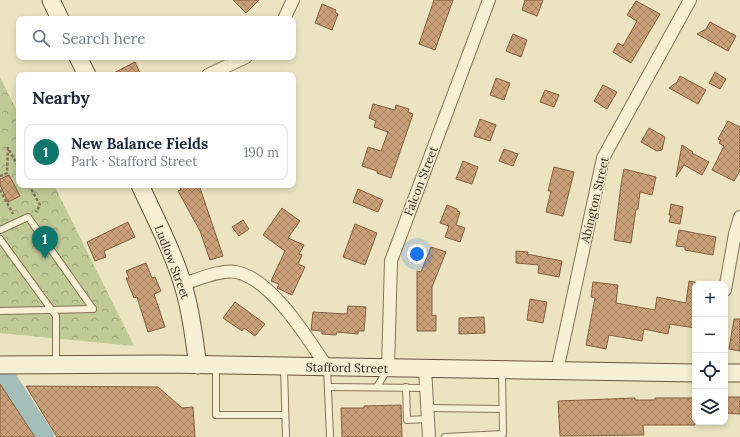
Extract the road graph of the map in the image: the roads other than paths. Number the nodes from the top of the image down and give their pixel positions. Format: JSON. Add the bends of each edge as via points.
{"nodes":[{"id":1,"x":51,"y":0,"type":"edge"},
{"id":2,"x":293,"y":0,"type":"edge"},
{"id":3,"x":489,"y":0,"type":"edge"},
{"id":4,"x":690,"y":0,"type":"edge"},
{"id":5,"x":59,"y":16,"type":"edge"},
{"id":6,"x":285,"y":16,"type":"edge"},
{"id":7,"x":80,"y":60,"type":"edge"},
{"id":8,"x":240,"y":60,"type":"edge"},
{"id":9,"x":86,"y":72,"type":"edge"},
{"id":10,"x":214,"y":72,"type":"edge"},
{"id":11,"x":141,"y":188,"type":"edge"},
{"id":12,"x":740,"y":217,"type":"edge"},
{"id":13,"x":0,"y":230,"type":"edge"},
{"id":14,"x":0,"y":239,"type":"edge"},
{"id":15,"x":727,"y":281,"type":"edge"},
{"id":16,"x":183,"y":284,"type":"junction"},
{"id":17,"x":52,"y":310,"type":"junction"},
{"id":18,"x":0,"y":311,"type":"edge"},
{"id":19,"x":3,"y":365,"type":"edge"},
{"id":20,"x":56,"y":365,"type":"junction"},
{"id":21,"x":198,"y":365,"type":"junction"},
{"id":22,"x":216,"y":365,"type":"junction"},
{"id":23,"x":284,"y":366,"type":"junction"},
{"id":24,"x":327,"y":367,"type":"junction"},
{"id":25,"x":388,"y":368,"type":"junction"},
{"id":26,"x":425,"y":369,"type":"junction"},
{"id":27,"x":502,"y":370,"type":"junction"},
{"id":28,"x":557,"y":371,"type":"junction"},
{"id":29,"x":692,"y":373,"type":"edge"},
{"id":30,"x":728,"y":373,"type":"edge"},
{"id":31,"x":740,"y":373,"type":"edge"},
{"id":32,"x":328,"y":387,"type":"junction"},
{"id":33,"x":377,"y":387,"type":"junction"},
{"id":34,"x":406,"y":387,"type":"junction"},
{"id":35,"x":426,"y":388,"type":"junction"},
{"id":36,"x":502,"y":409,"type":"junction"},
{"id":37,"x":427,"y":413,"type":"junction"},
{"id":38,"x":285,"y":415,"type":"junction"},
{"id":39,"x":503,"y":436,"type":"edge"},
{"id":40,"x":286,"y":437,"type":"edge"},
{"id":41,"x":330,"y":437,"type":"edge"},
{"id":42,"x":429,"y":437,"type":"edge"},
{"id":43,"x":445,"y":437,"type":"edge"}],
"edges":[{"from":1,"to":5,"type":"main road"},
{"from":2,"to":6,"type":"street"},
{"from":3,"to":25,"type":"street","name":"Falcon Street","via":[[391,260]]},
{"from":4,"to":28,"type":"street","name":"Abington Street","via":[[602,158]]},
{"from":7,"to":9,"type":"main road"},
{"from":8,"to":10,"type":"street"},
{"from":11,"to":16,"type":"main road","name":"Ludlow Street"},
{"from":12,"to":15,"type":"street"},
{"from":13,"to":17,"type":"lane","via":[[28,217],[93,309]]},
{"from":14,"to":17,"type":"lane"},
{"from":16,"to":21,"type":"main road","name":"Ludlow Street"},
{"from":16,"to":24,"type":"street","via":[[221,273],[235,272],[249,277],[270,292],[294,320]]},
{"from":17,"to":18,"type":"lane"},
{"from":17,"to":20,"type":"lane","via":[[56,316]]},
{"from":19,"to":20,"type":"main road","name":"Stafford Street"},
{"from":20,"to":21,"type":"main road","name":"Stafford Street"},
{"from":21,"to":22,"type":"main road","name":"Stafford Street"},
{"from":22,"to":23,"type":"main road","name":"Stafford Street"},
{"from":22,"to":38,"type":"lane","via":[[216,416]]},
{"from":23,"to":24,"type":"main road","name":"Stafford Street"},
{"from":23,"to":38,"type":"lane"},
{"from":24,"to":25,"type":"main road","name":"Stafford Street"},
{"from":24,"to":32,"type":"lane"},
{"from":25,"to":26,"type":"main road","name":"Stafford Street"},
{"from":25,"to":33,"type":"lane"},
{"from":26,"to":27,"type":"main road","name":"Stafford Street"},
{"from":26,"to":35,"type":"street"},
{"from":27,"to":28,"type":"main road","name":"Stafford Street"},
{"from":27,"to":36,"type":"lane"},
{"from":28,"to":29,"type":"main road","name":"Stafford Street"},
{"from":30,"to":31,"type":"main road"},
{"from":32,"to":33,"type":"lane"},
{"from":32,"to":41,"type":"lane"},
{"from":33,"to":34,"type":"lane"},
{"from":34,"to":35,"type":"lane"},
{"from":34,"to":37,"type":"lane","via":[[407,420]]},
{"from":35,"to":37,"type":"street"},
{"from":36,"to":37,"type":"lane"},
{"from":36,"to":39,"type":"lane"},
{"from":37,"to":42,"type":"street"},
{"from":38,"to":40,"type":"lane"},
{"from":39,"to":43,"type":"lane"}]}
